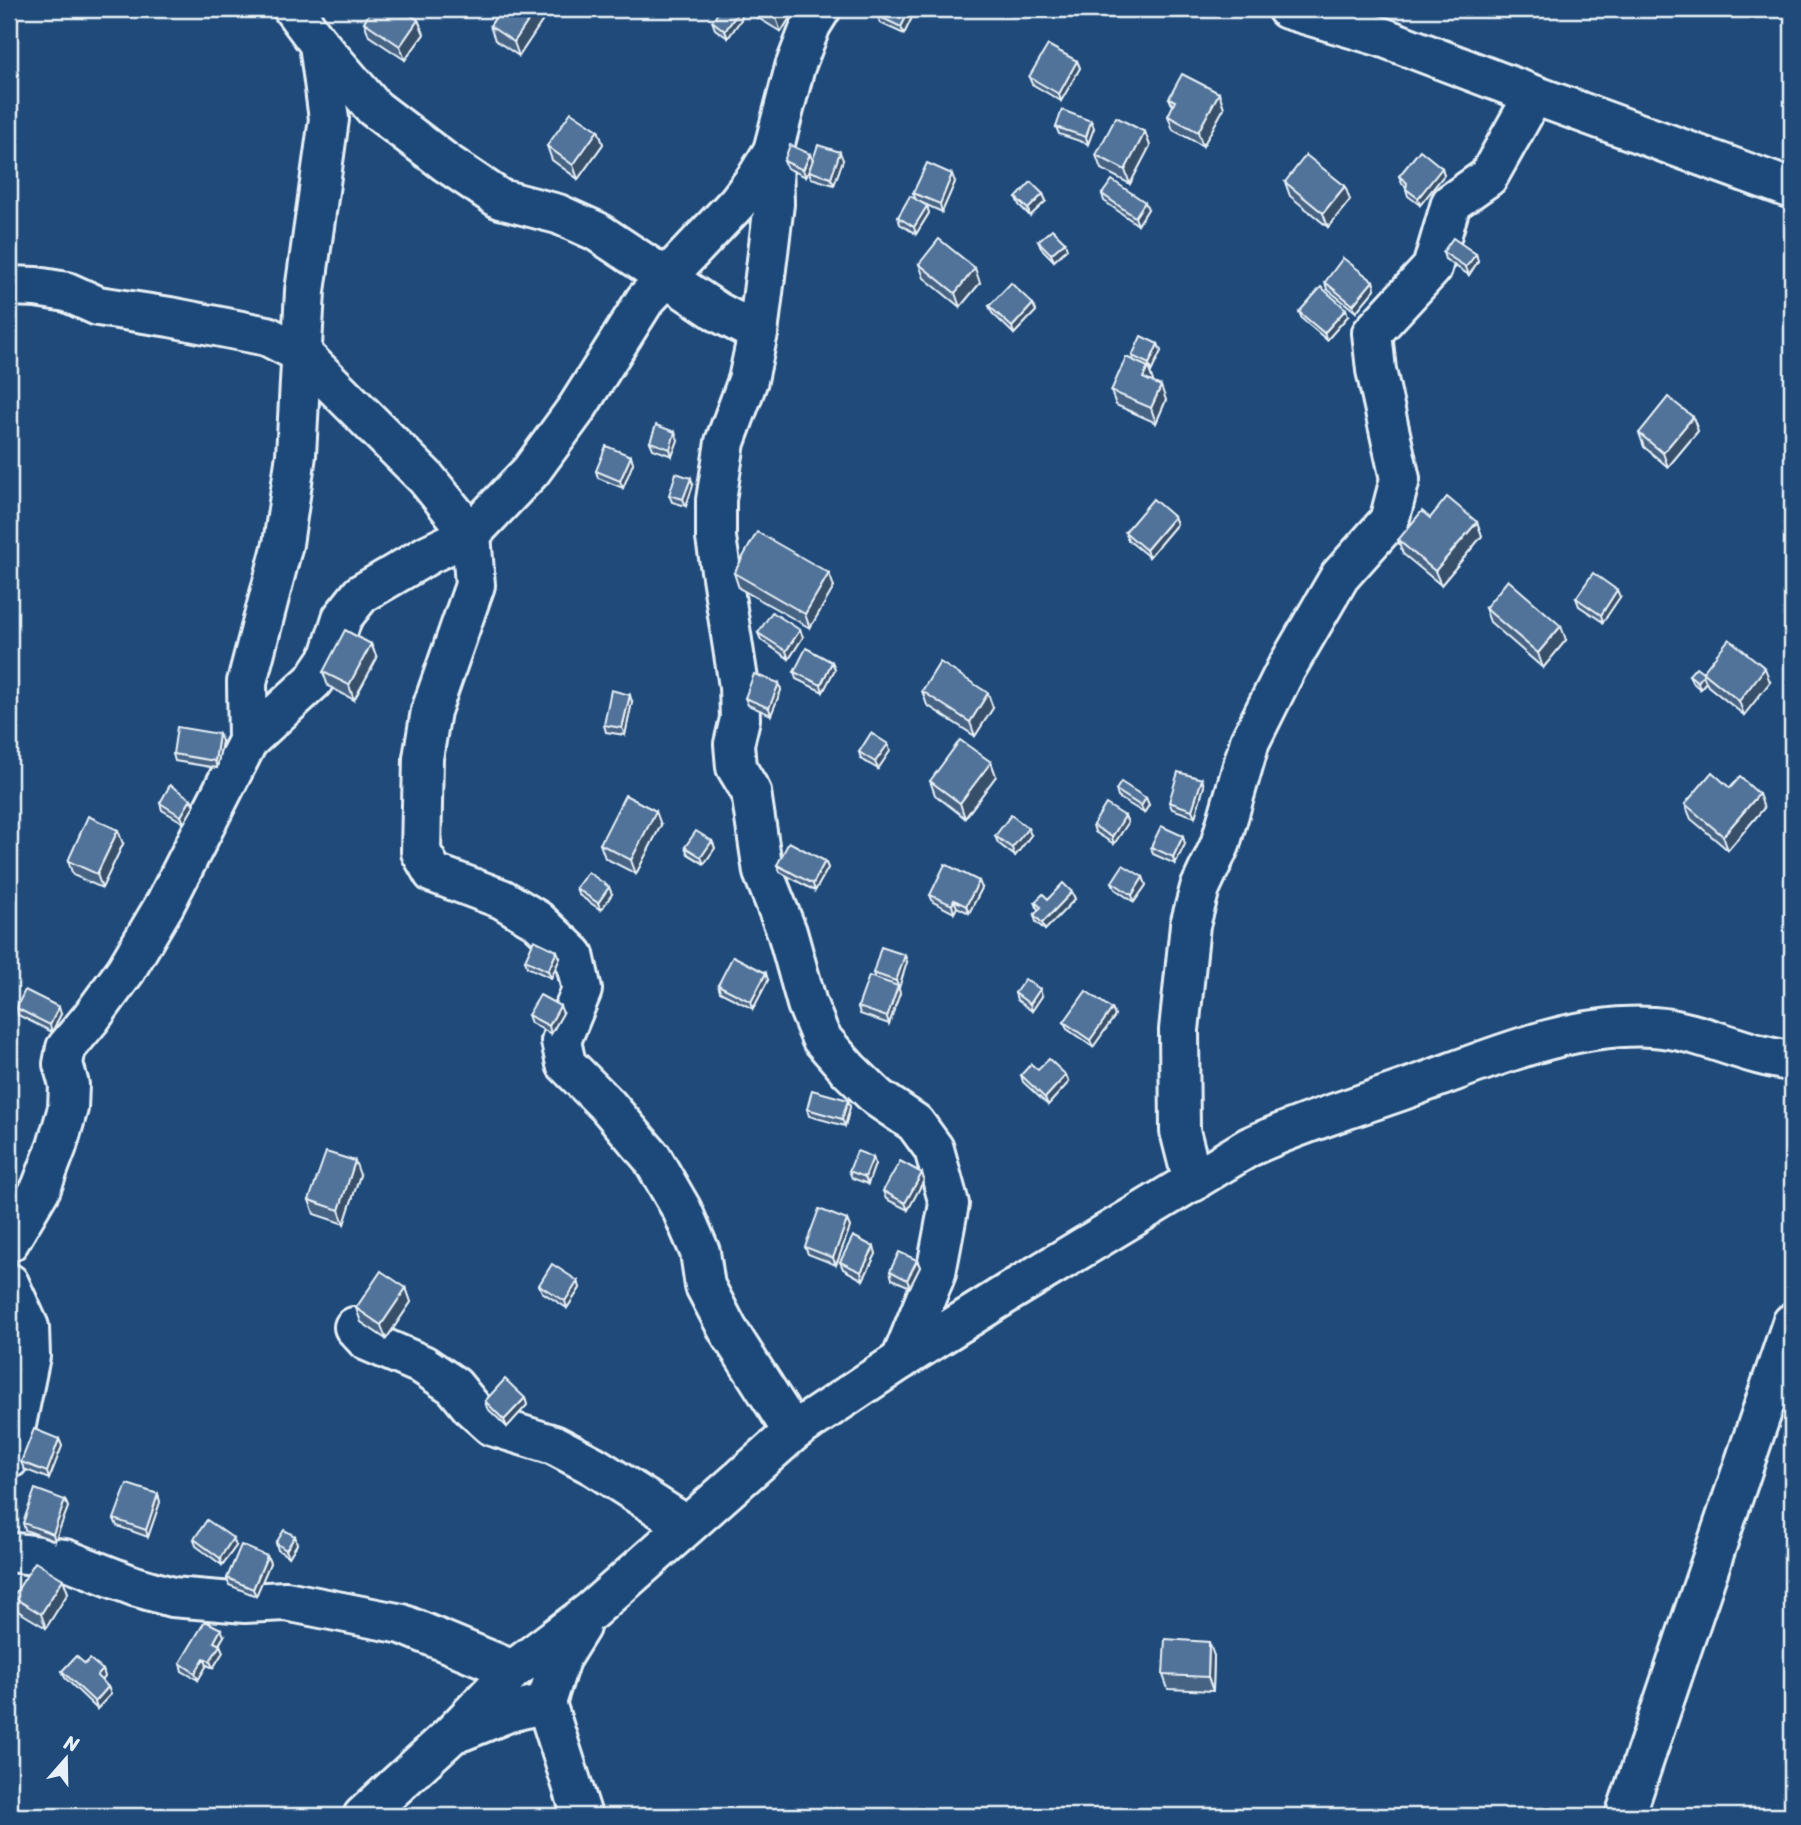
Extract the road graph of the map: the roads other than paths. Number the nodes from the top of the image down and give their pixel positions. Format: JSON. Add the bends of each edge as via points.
{"nodes":[{"id":1,"x":293,"y":9,"type":"edge"},
{"id":2,"x":821,"y":9,"type":"edge"},
{"id":3,"x":1287,"y":9,"type":"edge"},
{"id":4,"x":1349,"y":9,"type":"edge"},
{"id":5,"x":1382,"y":37,"type":"junction"},
{"id":6,"x":319,"y":44,"type":"junction"},
{"id":7,"x":1534,"y":95,"type":"junction"},
{"id":8,"x":773,"y":151,"type":"junction"},
{"id":9,"x":1792,"y":189,"type":"edge"},
{"id":10,"x":667,"y":277,"type":"junction"},
{"id":11,"x":9,"y":286,"type":"edge"},
{"id":12,"x":758,"y":333,"type":"junction"},
{"id":13,"x":302,"y":354,"type":"junction"},
{"id":14,"x":471,"y":534,"type":"junction"},
{"id":15,"x":248,"y":741,"type":"junction"},
{"id":16,"x":1792,"y":1061,"type":"edge"},
{"id":17,"x":1193,"y":1182,"type":"junction"},
{"id":18,"x":9,"y":1242,"type":"edge"},
{"id":19,"x":9,"y":1283,"type":"edge"},
{"id":20,"x":1792,"y":1323,"type":"edge"},
{"id":21,"x":354,"y":1327,"type":"edge"},
{"id":22,"x":901,"y":1360,"type":"junction"},
{"id":23,"x":793,"y":1432,"type":"junction"},
{"id":24,"x":9,"y":1459,"type":"edge"},
{"id":25,"x":687,"y":1525,"type":"junction"},
{"id":26,"x":9,"y":1552,"type":"edge"},
{"id":27,"x":591,"y":1611,"type":"junction"},
{"id":28,"x":513,"y":1670,"type":"junction"},
{"id":29,"x":546,"y":1703,"type":"junction"},
{"id":30,"x":450,"y":1736,"type":"junction"},
{"id":31,"x":363,"y":1816,"type":"edge"},
{"id":32,"x":582,"y":1816,"type":"edge"},
{"id":33,"x":1625,"y":1816,"type":"edge"}],
"edges":[{"from":1,"to":6,"type":"street"},
{"from":2,"to":8,"type":"street","via":[[795,68]]},
{"from":3,"to":5,"type":"street"},
{"from":4,"to":5,"type":"street"},
{"from":5,"to":7,"type":"street"},
{"from":6,"to":10,"type":"street","via":[[374,108],[444,162],[500,199],[558,214],[596,231]]},
{"from":6,"to":13,"type":"street","via":[[329,119],[305,291]]},
{"from":7,"to":9,"type":"street"},
{"from":7,"to":17,"type":"street","via":[[1488,177],[1451,203],[1432,268],[1372,333],[1401,479],[1389,521],[1340,576],[1250,741],[1220,845],[1200,888],[1190,925],[1179,1030],[1180,1131]]},
{"from":8,"to":10,"type":"street","via":[[737,203]]},
{"from":8,"to":12,"type":"street","via":[[774,204]]},
{"from":10,"to":12,"type":"street"},
{"from":10,"to":14,"type":"street","via":[[645,300],[531,471]]},
{"from":11,"to":13,"type":"street","via":[[67,292],[98,306],[267,336]]},
{"from":12,"to":22,"type":"street","via":[[748,380],[725,442],[716,500],[716,538],[739,686],[736,767],[751,792],[763,872],[821,1038],[877,1098],[915,1123],[934,1149],[949,1205],[936,1273]]},
{"from":13,"to":14,"type":"street","via":[[426,478]]},
{"from":13,"to":15,"type":"street","via":[[296,455],[283,544],[247,682]]},
{"from":14,"to":15,"type":"street","via":[[360,594],[342,618],[330,656],[313,681]]},
{"from":14,"to":23,"type":"street","via":[[475,585],[431,711],[423,758],[421,852],[433,873],[502,899],[537,920],[574,955],[582,989],[561,1041],[566,1065],[652,1158],[701,1252],[705,1286]]},
{"from":15,"to":18,"type":"street","via":[[159,913],[107,996],[66,1048],[63,1064],[69,1084],[68,1108],[57,1146],[41,1188]]},
{"from":16,"to":17,"type":"street","via":[[1657,1027],[1622,1026],[1575,1033],[1280,1133]]},
{"from":17,"to":22,"type":"street"},
{"from":19,"to":24,"type":"street","via":[[29,1327],[30,1356]]},
{"from":20,"to":33,"type":"street"},
{"from":21,"to":25,"type":"street","via":[[367,1341],[423,1365],[454,1386],[492,1426],[554,1445]]},
{"from":22,"to":23,"type":"street"},
{"from":23,"to":25,"type":"street"},
{"from":25,"to":27,"type":"street"},
{"from":26,"to":28,"type":"street","via":[[65,1559],[172,1597],[286,1601],[402,1624]]},
{"from":27,"to":28,"type":"street"},
{"from":27,"to":29,"type":"street","via":[[560,1659]]},
{"from":28,"to":30,"type":"street"},
{"from":29,"to":30,"type":"street","via":[[509,1712]]},
{"from":29,"to":32,"type":"street"},
{"from":30,"to":31,"type":"street"}]}
